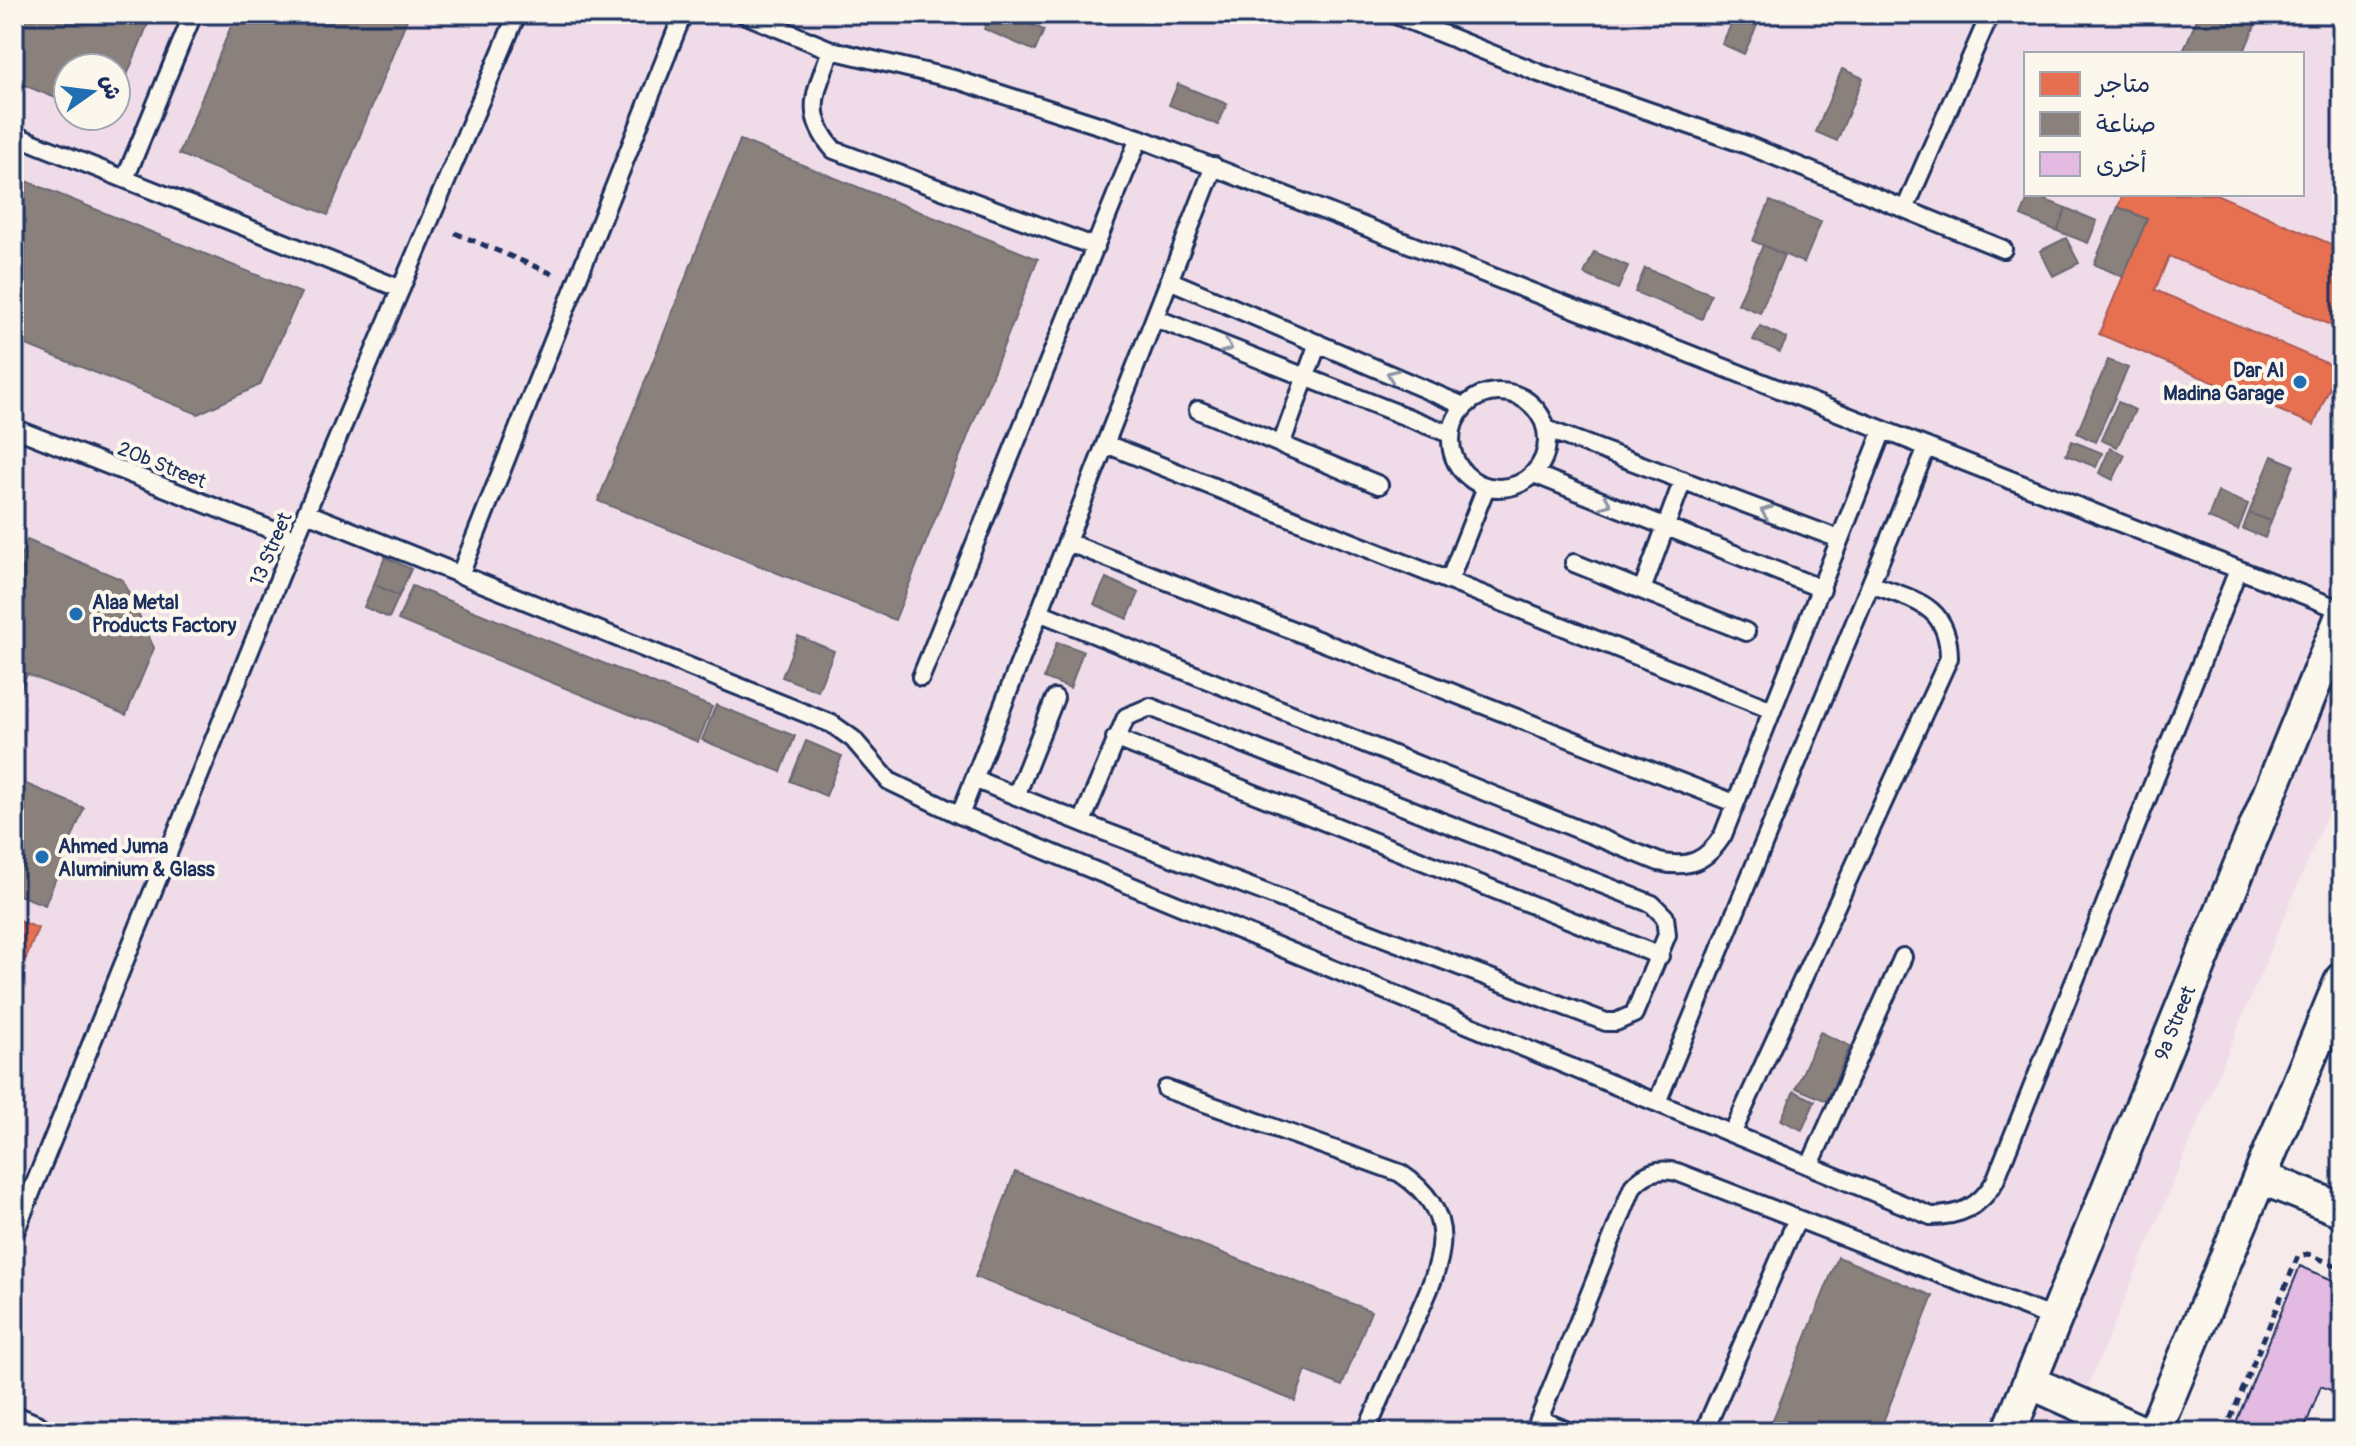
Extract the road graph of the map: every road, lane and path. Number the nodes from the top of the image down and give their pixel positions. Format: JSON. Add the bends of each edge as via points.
{"nodes":[{"id":1,"x":193,"y":14,"type":"edge"},
{"id":2,"x":517,"y":14,"type":"edge"},
{"id":3,"x":683,"y":14,"type":"edge"},
{"id":4,"x":744,"y":14,"type":"edge"},
{"id":5,"x":1393,"y":14,"type":"edge"},
{"id":6,"x":1990,"y":14,"type":"edge"},
{"id":7,"x":831,"y":50,"type":"junction"},
{"id":8,"x":14,"y":135,"type":"edge"},
{"id":9,"x":1139,"y":138,"type":"junction"},
{"id":10,"x":1214,"y":166,"type":"junction"},
{"id":11,"x":125,"y":179,"type":"junction"},
{"id":12,"x":1905,"y":209,"type":"junction"},
{"id":13,"x":429,"y":222,"type":"junction"},
{"id":14,"x":1096,"y":247,"type":"junction"},
{"id":15,"x":2003,"y":249,"type":"dead end"},
{"id":16,"x":1169,"y":280,"type":"junction"},
{"id":17,"x":576,"y":284,"type":"junction"},
{"id":18,"x":401,"y":289,"type":"junction"},
{"id":19,"x":1155,"y":318,"type":"junction"},
{"id":20,"x":1318,"y":343,"type":"junction"},
{"id":21,"x":1305,"y":378,"type":"junction"},
{"id":22,"x":1464,"y":406,"type":"junction"},
{"id":23,"x":1198,"y":410,"type":"dead end"},
{"id":24,"x":14,"y":428,"type":"edge"},
{"id":25,"x":1546,"y":429,"type":"junction"},
{"id":26,"x":1883,"y":430,"type":"junction"},
{"id":27,"x":1450,"y":434,"type":"junction"},
{"id":28,"x":1106,"y":444,"type":"junction"},
{"id":29,"x":1281,"y":445,"type":"junction"},
{"id":30,"x":1927,"y":447,"type":"junction"},
{"id":31,"x":1534,"y":474,"type":"junction"},
{"id":32,"x":1683,"y":480,"type":"junction"},
{"id":33,"x":1379,"y":485,"type":"dead end"},
{"id":34,"x":1486,"y":487,"type":"junction"},
{"id":35,"x":307,"y":513,"type":"junction"},
{"id":36,"x":1666,"y":527,"type":"junction"},
{"id":37,"x":295,"y":539,"type":"junction"},
{"id":38,"x":1839,"y":539,"type":"junction"},
{"id":39,"x":1067,"y":542,"type":"junction"},
{"id":40,"x":1574,"y":563,"type":"dead end"},
{"id":41,"x":2238,"y":570,"type":"junction"},
{"id":42,"x":460,"y":575,"type":"junction"},
{"id":43,"x":1449,"y":581,"type":"junction"},
{"id":44,"x":1871,"y":584,"type":"junction"},
{"id":45,"x":1822,"y":589,"type":"junction"},
{"id":46,"x":1642,"y":590,"type":"junction"},
{"id":47,"x":1039,"y":612,"type":"junction"},
{"id":48,"x":2342,"y":613,"type":"edge"},
{"id":49,"x":1746,"y":632,"type":"dead end"},
{"id":50,"x":921,"y":677,"type":"dead end"},
{"id":51,"x":1055,"y":698,"type":"dead end"},
{"id":52,"x":1772,"y":710,"type":"junction"},
{"id":53,"x":1115,"y":738,"type":"junction"},
{"id":54,"x":974,"y":779,"type":"junction"},
{"id":55,"x":1016,"y":796,"type":"junction"},
{"id":56,"x":1734,"y":803,"type":"junction"},
{"id":57,"x":960,"y":815,"type":"junction"},
{"id":58,"x":1082,"y":822,"type":"junction"},
{"id":59,"x":1660,"y":956,"type":"junction"},
{"id":60,"x":1903,"y":957,"type":"dead end"},
{"id":61,"x":2342,"y":979,"type":"edge"},
{"id":62,"x":1166,"y":1089,"type":"dead end"},
{"id":63,"x":1658,"y":1100,"type":"junction"},
{"id":64,"x":1733,"y":1132,"type":"junction"},
{"id":65,"x":1810,"y":1165,"type":"junction"},
{"id":66,"x":2260,"y":1177,"type":"junction"},
{"id":67,"x":2342,"y":1210,"type":"edge"},
{"id":68,"x":1797,"y":1219,"type":"junction"},
{"id":69,"x":14,"y":1235,"type":"edge"},
{"id":70,"x":2342,"y":1268,"type":"edge"},
{"id":71,"x":2053,"y":1318,"type":"junction"},
{"id":72,"x":2030,"y":1382,"type":"junction"},
{"id":73,"x":14,"y":1423,"type":"edge"},
{"id":74,"x":1537,"y":1426,"type":"edge"},
{"id":75,"x":35,"y":1432,"type":"edge"},
{"id":76,"x":1366,"y":1432,"type":"edge"},
{"id":77,"x":1570,"y":1432,"type":"edge"},
{"id":78,"x":1704,"y":1432,"type":"edge"},
{"id":79,"x":2009,"y":1432,"type":"edge"},
{"id":80,"x":2141,"y":1432,"type":"edge"},
{"id":81,"x":2154,"y":1432,"type":"edge"},
{"id":82,"x":2225,"y":1432,"type":"edge"}],
"edges":[{"from":1,"to":11,"type":"lane"},
{"from":2,"to":13,"type":"lane","name":"13 Street"},
{"from":3,"to":17,"type":"lane"},
{"from":4,"to":7,"type":"lane"},
{"from":5,"to":12,"type":"lane"},
{"from":6,"to":12,"type":"lane"},
{"from":7,"to":9,"type":"lane","via":[[954,79]]},
{"from":7,"to":14,"type":"lane","via":[[813,101],[822,136],[834,150]]},
{"from":8,"to":11,"type":"lane"},
{"from":9,"to":10,"type":"lane"},
{"from":9,"to":14,"type":"lane"},
{"from":10,"to":16,"type":"lane"},
{"from":10,"to":26,"type":"lane"},
{"from":11,"to":18,"type":"lane"},
{"from":12,"to":15,"type":"lane"},
{"from":13,"to":17,"type":"path"},
{"from":13,"to":18,"type":"lane","name":"13 Street"},
{"from":14,"to":50,"type":"lane"},
{"from":16,"to":19,"type":"lane"},
{"from":16,"to":20,"type":"lane"},
{"from":17,"to":42,"type":"lane"},
{"from":18,"to":35,"type":"lane","name":"13 Street"},
{"from":19,"to":21,"type":"lane","one_way":true},
{"from":19,"to":28,"type":"lane"},
{"from":20,"to":21,"type":"lane"},
{"from":22,"to":20,"type":"lane","one_way":true},
{"from":21,"to":27,"type":"lane"},
{"from":21,"to":29,"type":"lane"},
{"from":22,"to":25,"type":"lane","via":[[1495,391],[1512,393],[1540,413]]},
{"from":22,"to":27,"type":"lane"},
{"from":23,"to":29,"type":"lane"},
{"from":24,"to":37,"type":"lane","name":"20b Street"},
{"from":25,"to":31,"type":"lane","via":[[1548,445]]},
{"from":25,"to":32,"type":"lane"},
{"from":26,"to":30,"type":"lane"},
{"from":26,"to":38,"type":"lane"},
{"from":27,"to":34,"type":"lane","via":[[1458,467]]},
{"from":28,"to":39,"type":"lane"},
{"from":28,"to":43,"type":"lane"},
{"from":29,"to":33,"type":"lane"},
{"from":30,"to":41,"type":"lane"},
{"from":30,"to":44,"type":"lane"},
{"from":31,"to":34,"type":"lane","via":[[1520,484]]},
{"from":31,"to":36,"type":"lane","one_way":true},
{"from":32,"to":36,"type":"lane"},
{"from":38,"to":32,"type":"lane","one_way":true},
{"from":34,"to":43,"type":"lane"},
{"from":35,"to":37,"type":"lane","name":"13 Street"},
{"from":35,"to":42,"type":"lane"},
{"from":36,"to":45,"type":"lane"},
{"from":36,"to":46,"type":"lane"},
{"from":37,"to":69,"type":"lane","name":"13 Street"},
{"from":38,"to":45,"type":"lane"},
{"from":39,"to":47,"type":"lane"},
{"from":39,"to":56,"type":"lane"},
{"from":40,"to":46,"type":"lane"},
{"from":41,"to":48,"type":"lane"},
{"from":41,"to":65,"type":"lane","via":[[1987,1195],[1961,1213],[1931,1216]]},
{"from":42,"to":57,"type":"lane","via":[[832,724],[853,739],[889,781]]},
{"from":43,"to":52,"type":"lane"},
{"from":44,"to":63,"type":"lane"},
{"from":44,"to":64,"type":"lane","via":[[1930,609],[1945,628],[1949,658]]},
{"from":45,"to":52,"type":"lane"},
{"from":46,"to":49,"type":"lane"},
{"from":47,"to":54,"type":"lane"},
{"from":47,"to":56,"type":"lane","via":[[1659,862],[1689,865],[1703,859],[1723,835]]},
{"from":48,"to":71,"type":"street","name":"9a Street"},
{"from":51,"to":55,"type":"lane"},
{"from":52,"to":56,"type":"lane"},
{"from":53,"to":58,"type":"lane"},
{"from":53,"to":59,"type":"lane"},
{"from":53,"to":59,"type":"lane","via":[[1137,709],[1163,710],[1652,904],[1668,926]]},
{"from":54,"to":55,"type":"lane"},
{"from":54,"to":57,"type":"lane"},
{"from":55,"to":58,"type":"lane"},
{"from":57,"to":63,"type":"lane"},
{"from":58,"to":59,"type":"lane","via":[[1606,1022],[1634,1014]]},
{"from":60,"to":65,"type":"lane"},
{"from":61,"to":66,"type":"street"},
{"from":62,"to":76,"type":"lane","via":[[1400,1173],[1429,1197],[1438,1215],[1442,1253]]},
{"from":63,"to":64,"type":"lane"},
{"from":64,"to":65,"type":"lane"},
{"from":66,"to":67,"type":"street"},
{"from":66,"to":81,"type":"street"},
{"from":68,"to":71,"type":"lane"},
{"from":68,"to":74,"type":"lane","via":[[1677,1172],[1657,1170],[1640,1179]]},
{"from":68,"to":78,"type":"lane"},
{"from":70,"to":82,"type":"path","via":[[2308,1254],[2298,1256]]},
{"from":71,"to":72,"type":"street","name":"9a Street"},
{"from":72,"to":79,"type":"street","name":"9a Street"},
{"from":72,"to":80,"type":"street"},
{"from":73,"to":75,"type":"street"},
{"from":74,"to":77,"type":"lane"}]}
